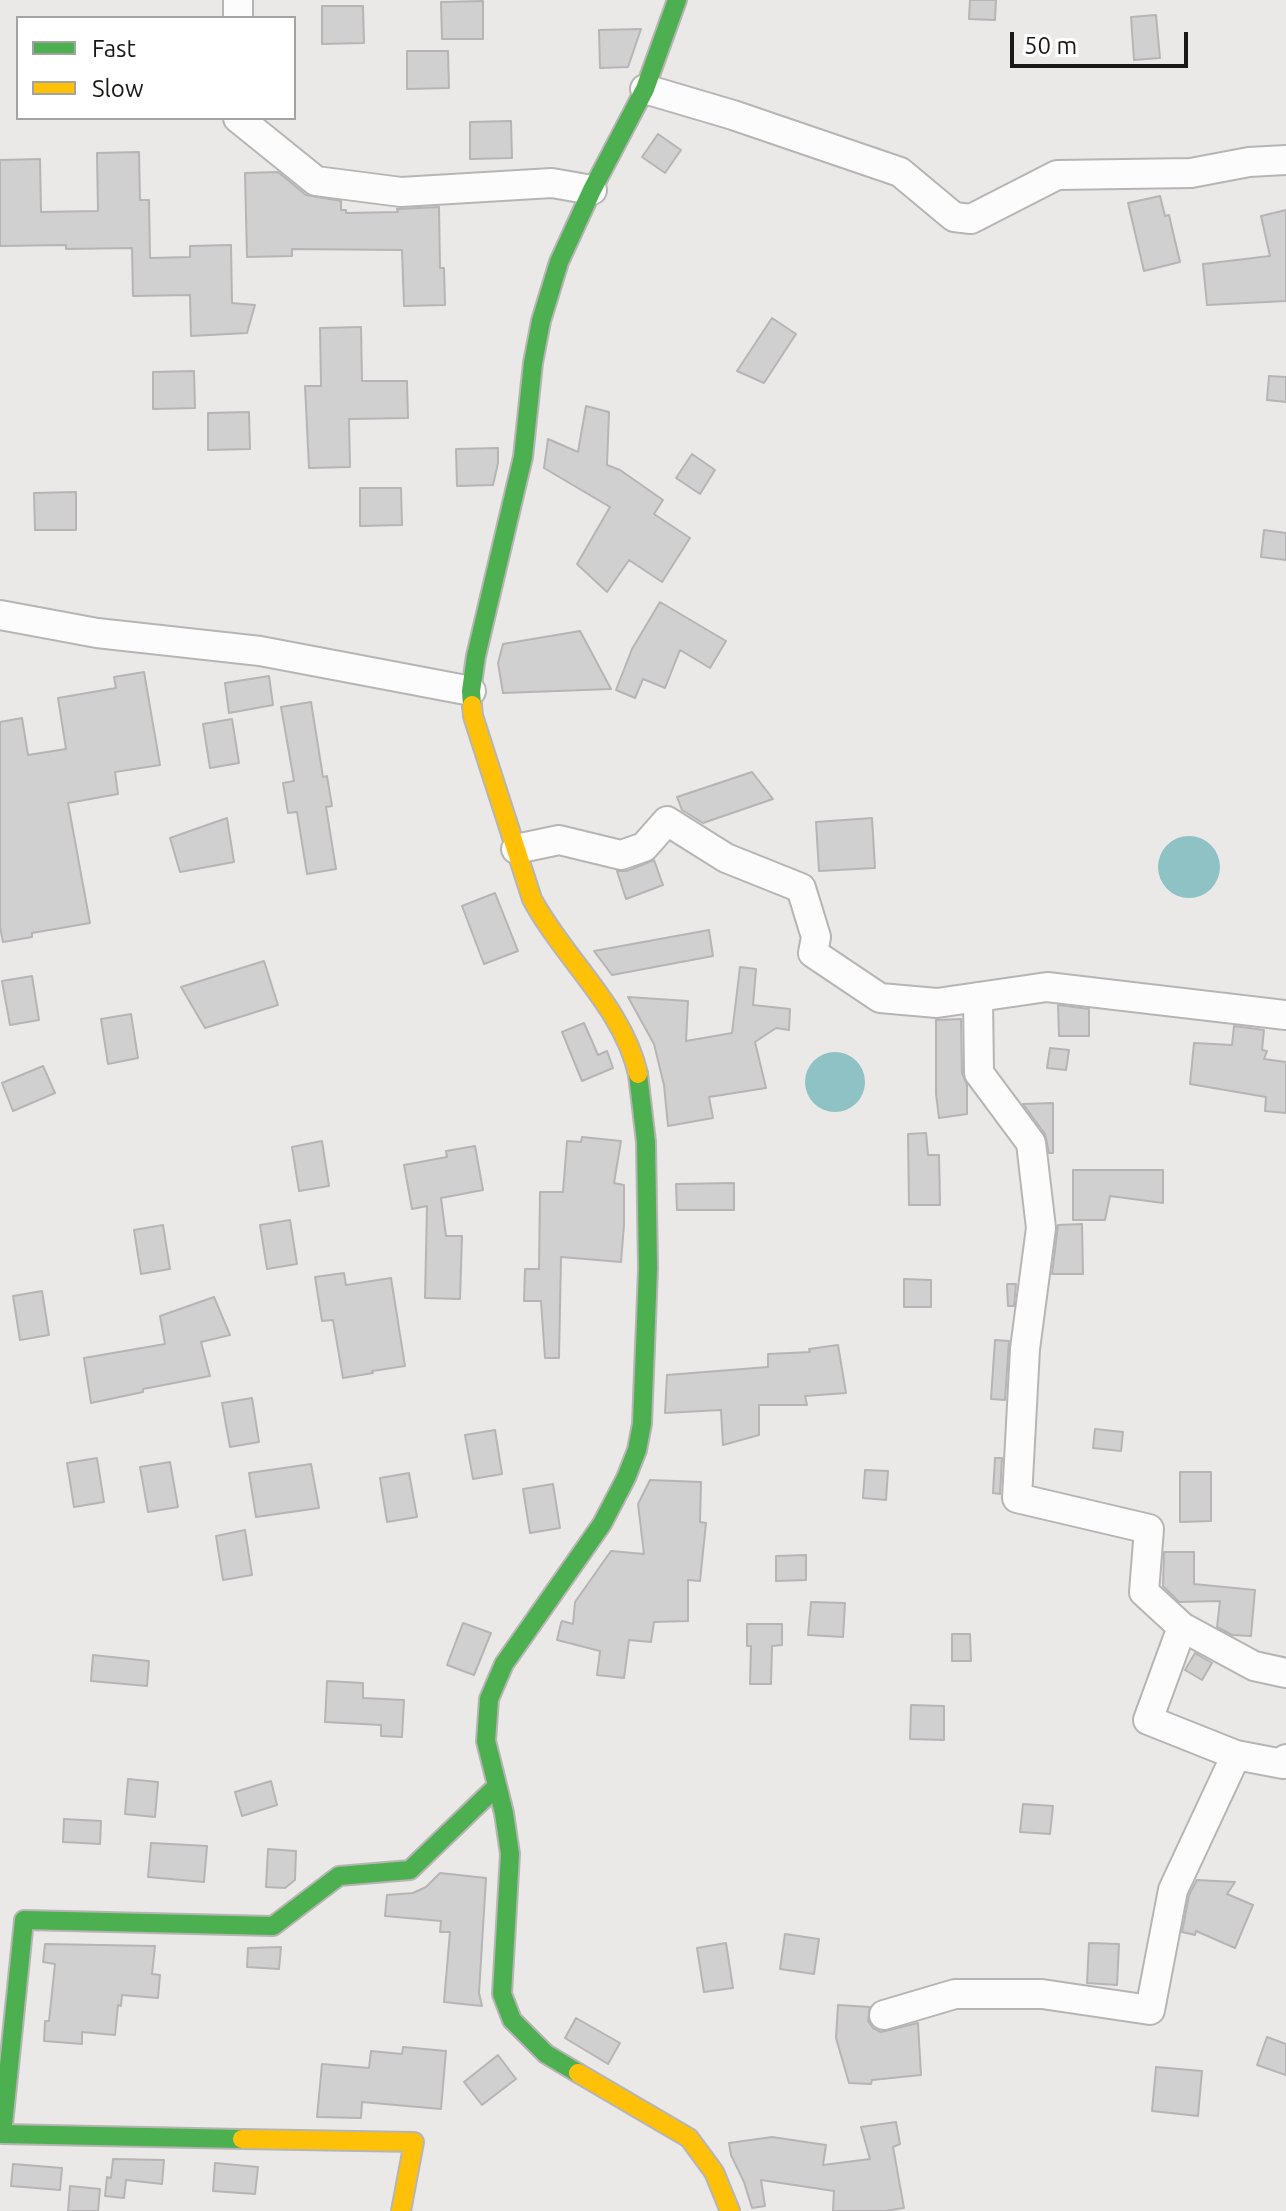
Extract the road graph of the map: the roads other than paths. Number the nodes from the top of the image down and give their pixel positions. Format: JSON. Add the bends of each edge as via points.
{"nodes":[{"id":1,"x":677,"y":0,"type":"edge"},
{"id":2,"x":645,"y":89,"type":"junction"},
{"id":3,"x":240,"y":120,"type":"edge"},
{"id":4,"x":1286,"y":160,"type":"edge"},
{"id":5,"x":592,"y":190,"type":"junction"},
{"id":6,"x":0,"y":615,"type":"edge"},
{"id":7,"x":471,"y":691,"type":"junction"},
{"id":8,"x":516,"y":849,"type":"junction"},
{"id":9,"x":978,"y":997,"type":"junction"},
{"id":10,"x":1286,"y":1015,"type":"edge"},
{"id":11,"x":1182,"y":1627,"type":"junction"},
{"id":12,"x":1286,"y":1673,"type":"edge"},
{"id":13,"x":1236,"y":1755,"type":"junction"},
{"id":14,"x":1286,"y":1759,"type":"edge"},
{"id":15,"x":496,"y":1787,"type":"junction"},
{"id":16,"x":884,"y":2015,"type":"dead end"},
{"id":17,"x":401,"y":2211,"type":"edge"},
{"id":18,"x":730,"y":2211,"type":"edge"}],
"edges":[{"from":1,"to":2,"type":"street"},
{"from":2,"to":4,"type":"street","via":[[900,172],[954,217],[971,219],[1057,175],[1191,173]]},
{"from":2,"to":5,"type":"street"},
{"from":3,"to":5,"type":"street","via":[[316,181],[401,192],[552,183]]},
{"from":5,"to":7,"type":"street","via":[[559,262],[541,321],[523,457]]},
{"from":6,"to":7,"type":"street","via":[[97,633],[260,651]]},
{"from":7,"to":8,"type":"street","via":[[473,716]]},
{"from":8,"to":9,"type":"street","via":[[559,840],[621,855],[644,847],[667,821],[726,858],[801,888],[816,937],[813,953],[880,998],[937,1003]]},
{"from":8,"to":15,"type":"street","via":[[546,925],[632,1049],[646,1142],[648,1269],[637,1450],[602,1524],[504,1664],[489,1699],[486,1741]]},
{"from":9,"to":10,"type":"street","via":[[1047,987]]},
{"from":9,"to":11,"type":"street","via":[[979,1073],[1031,1143],[1041,1228],[1025,1349],[1017,1498],[1149,1529],[1144,1592]]},
{"from":11,"to":12,"type":"street","via":[[1254,1666]]},
{"from":11,"to":13,"type":"street","via":[[1148,1720]]},
{"from":13,"to":14,"type":"street","via":[[1283,1764]]},
{"from":13,"to":16,"type":"street","via":[[1173,1890],[1150,2010],[1042,1994],[955,1994]]},
{"from":15,"to":17,"type":"street","via":[[410,1870],[339,1876],[273,1926],[24,1920],[2,2134],[414,2142]]},
{"from":15,"to":18,"type":"street","via":[[510,1854],[502,1994],[512,2020],[546,2054],[689,2138],[707,2157]]}]}
